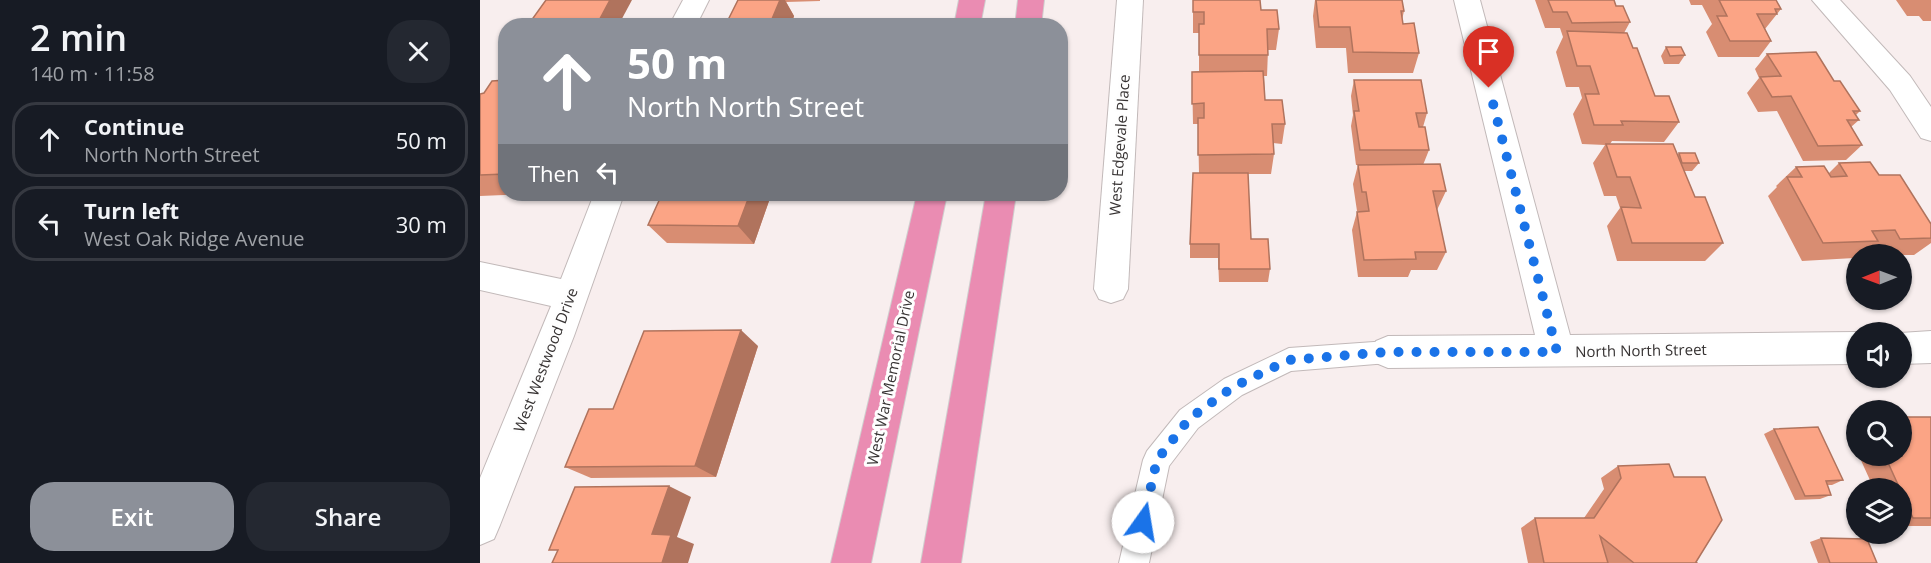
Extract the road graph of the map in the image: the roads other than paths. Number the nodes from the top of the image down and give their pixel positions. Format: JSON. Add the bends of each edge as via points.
{"nodes":[{"id":1,"x":696,"y":0,"type":"edge"},
{"id":2,"x":972,"y":0,"type":"edge"},
{"id":3,"x":1031,"y":0,"type":"edge"},
{"id":4,"x":1130,"y":0,"type":"edge"},
{"id":5,"x":1467,"y":0,"type":"edge"},
{"id":6,"x":1825,"y":0,"type":"edge"},
{"id":7,"x":686,"y":18,"type":"edge"},
{"id":8,"x":969,"y":18,"type":"edge"},
{"id":9,"x":1029,"y":18,"type":"edge"},
{"id":10,"x":1931,"y":129,"type":"edge"},
{"id":11,"x":606,"y":201,"type":"edge"},
{"id":12,"x":930,"y":201,"type":"edge"},
{"id":13,"x":1000,"y":201,"type":"edge"},
{"id":14,"x":480,"y":276,"type":"edge"},
{"id":15,"x":1111,"y":289,"type":"dead end"},
{"id":16,"x":572,"y":296,"type":"junction"},
{"id":17,"x":1846,"y":348,"type":"edge"},
{"id":18,"x":1912,"y":348,"type":"edge"},
{"id":19,"x":1931,"y":348,"type":"edge"},
{"id":20,"x":1388,"y":352,"type":"joint"},
{"id":21,"x":1557,"y":352,"type":"junction"},
{"id":22,"x":480,"y":525,"type":"edge"},
{"id":23,"x":851,"y":563,"type":"edge"},
{"id":24,"x":941,"y":563,"type":"edge"},
{"id":25,"x":1134,"y":563,"type":"edge"}],
"edges":[{"from":1,"to":7,"type":"street"},
{"from":2,"to":8,"type":"highway"},
{"from":3,"to":9,"type":"highway"},
{"from":4,"to":15,"type":"street","name":"West Edgevale Place"},
{"from":5,"to":21,"type":"street"},
{"from":6,"to":10,"type":"street","via":[[1899,83]]},
{"from":11,"to":16,"type":"street","name":"West Westwood Drive"},
{"from":12,"to":23,"type":"highway","name":"West War Memorial Drive"},
{"from":13,"to":24,"type":"highway"},
{"from":14,"to":16,"type":"street"},
{"from":16,"to":22,"type":"street","name":"West Westwood Drive"},
{"from":17,"to":21,"type":"street","name":"North North Street"},
{"from":18,"to":19,"type":"street"},
{"from":20,"to":21,"type":"street","name":"North North Street"},
{"from":20,"to":25,"type":"lane","via":[[1289,360],[1233,387],[1189,419],[1157,460]]}]}
